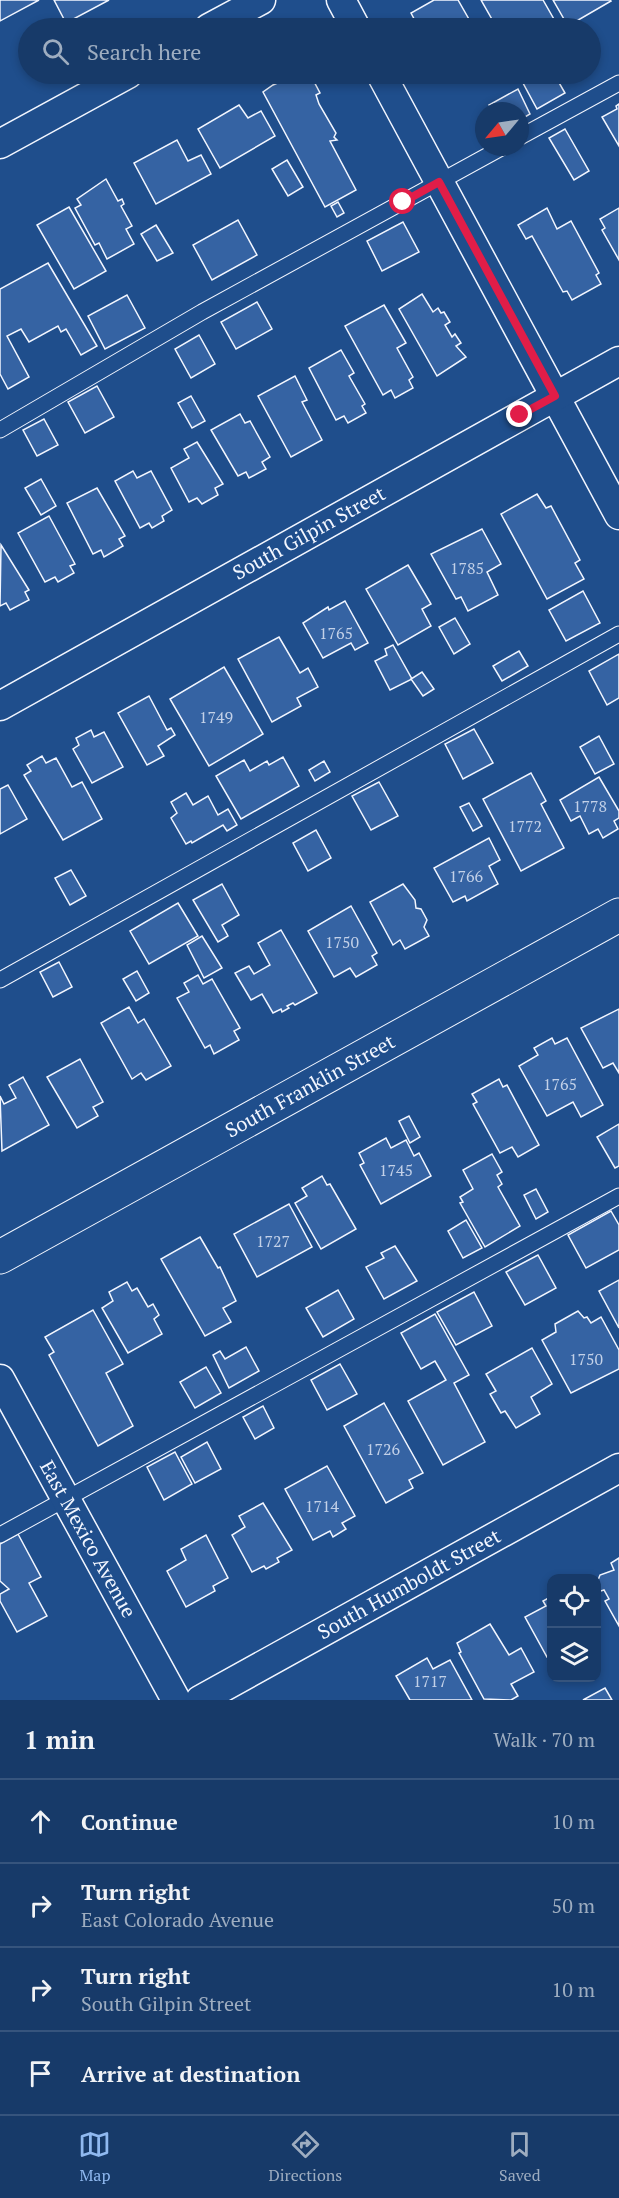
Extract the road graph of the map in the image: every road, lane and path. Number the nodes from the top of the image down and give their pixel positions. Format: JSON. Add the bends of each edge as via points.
{"nodes":[{"id":1,"x":261,"y":0,"type":"edge"},
{"id":2,"x":341,"y":0,"type":"edge"},
{"id":3,"x":228,"y":18,"type":"edge"},
{"id":4,"x":351,"y":18,"type":"edge"},
{"id":5,"x":619,"y":83,"type":"edge"},
{"id":6,"x":110,"y":84,"type":"edge"},
{"id":7,"x":386,"y":84,"type":"edge"},
{"id":8,"x":529,"y":132,"type":"edge"},
{"id":9,"x":0,"y":144,"type":"edge"},
{"id":10,"x":487,"y":156,"type":"edge"},
{"id":11,"x":439,"y":182,"type":"junction"},
{"id":12,"x":619,"y":360,"type":"edge"},
{"id":13,"x":555,"y":396,"type":"junction"},
{"id":14,"x":0,"y":430,"type":"edge"},
{"id":15,"x":619,"y":515,"type":"edge"},
{"id":16,"x":619,"y":634,"type":"edge"},
{"id":17,"x":0,"y":706,"type":"edge"},
{"id":18,"x":619,"y":915,"type":"edge"},
{"id":19,"x":0,"y":980,"type":"edge"},
{"id":20,"x":619,"y":1196,"type":"edge"},
{"id":21,"x":0,"y":1257,"type":"edge"},
{"id":22,"x":0,"y":1378,"type":"edge"},
{"id":23,"x":619,"y":1468,"type":"edge"},
{"id":24,"x":66,"y":1499,"type":"junction"},
{"id":25,"x":0,"y":1535,"type":"edge"},
{"id":26,"x":176,"y":1700,"type":"edge"},
{"id":27,"x":200,"y":1700,"type":"edge"}],
"edges":[{"from":1,"to":3,"type":"street"},
{"from":2,"to":4,"type":"street"},
{"from":5,"to":8,"type":"lane"},
{"from":6,"to":9,"type":"street"},
{"from":7,"to":11,"type":"street"},
{"from":10,"to":11,"type":"lane"},
{"from":11,"to":13,"type":"street"},
{"from":11,"to":14,"type":"lane","via":[[202,312]]},
{"from":12,"to":13,"type":"street","name":"South Gilpin Street"},
{"from":13,"to":15,"type":"street"},
{"from":13,"to":17,"type":"street","name":"South Gilpin Street"},
{"from":16,"to":19,"type":"lane"},
{"from":18,"to":21,"type":"street","name":"South Franklin Street"},
{"from":20,"to":24,"type":"lane"},
{"from":22,"to":24,"type":"street","name":"East Mexico Avenue"},
{"from":23,"to":27,"type":"street","name":"South Humboldt Street"},
{"from":24,"to":25,"type":"lane"},
{"from":24,"to":26,"type":"street","name":"East Mexico Avenue"}]}
